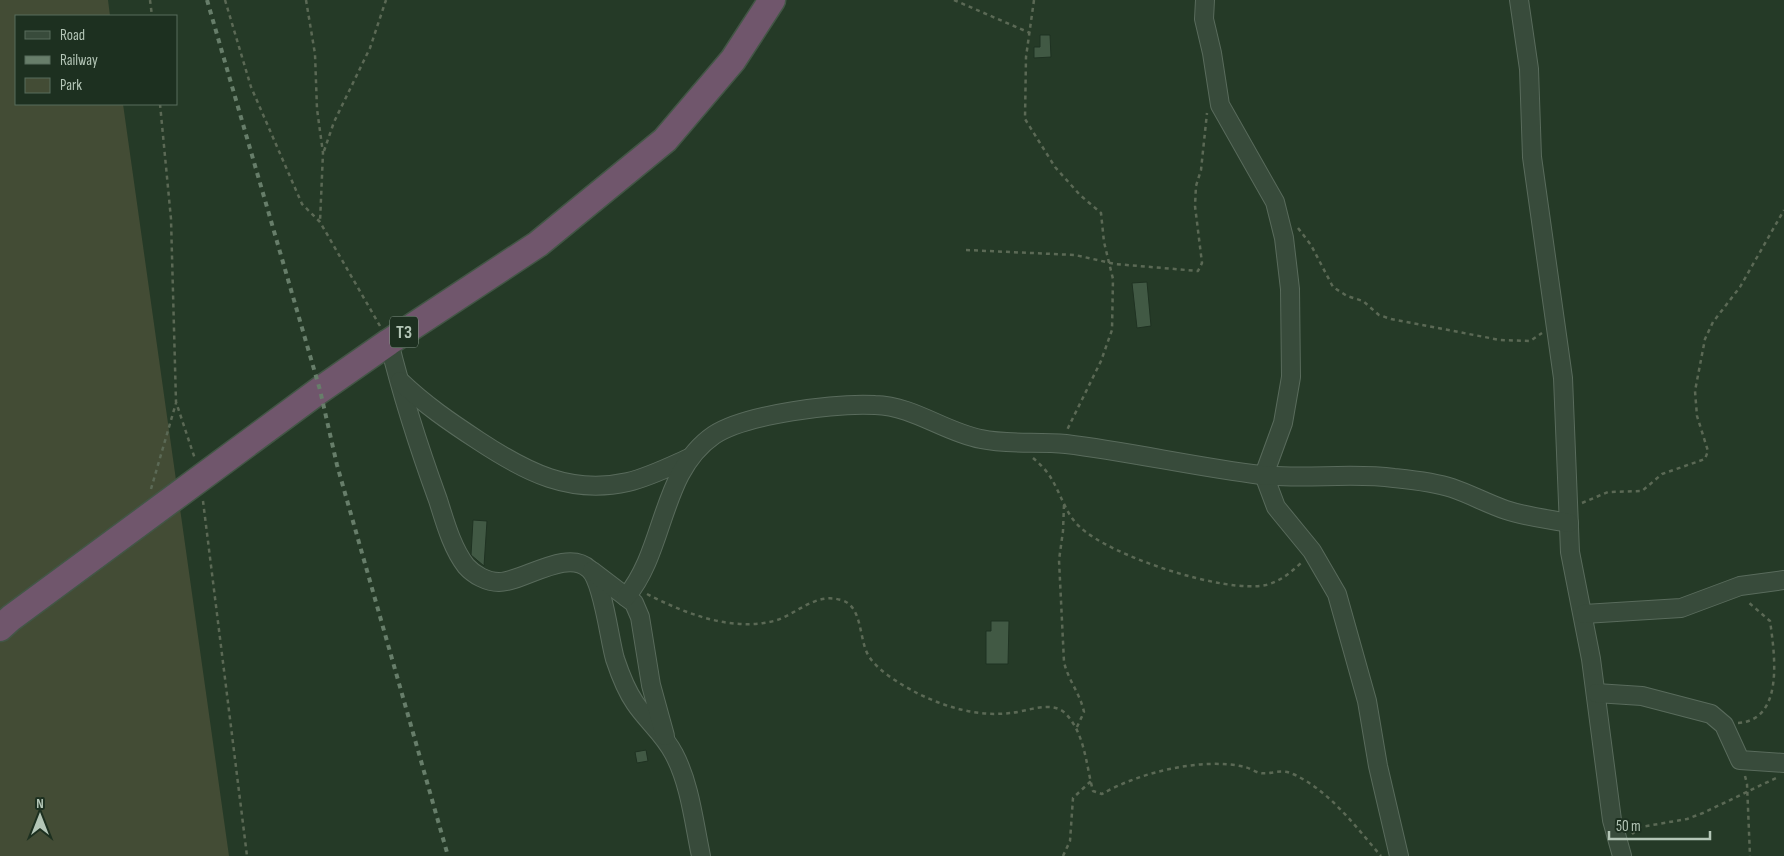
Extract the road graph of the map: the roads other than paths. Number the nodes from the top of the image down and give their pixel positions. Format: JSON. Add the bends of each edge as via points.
{"nodes":[{"id":1,"x":772,"y":0,"type":"edge"},
{"id":2,"x":1205,"y":0,"type":"edge"},
{"id":3,"x":1518,"y":0,"type":"edge"},
{"id":4,"x":389,"y":342,"type":"junction"},
{"id":5,"x":398,"y":378,"type":"junction"},
{"id":6,"x":689,"y":458,"type":"junction"},
{"id":7,"x":1264,"y":475,"type":"junction"},
{"id":8,"x":1569,"y":517,"type":"junction"},
{"id":9,"x":589,"y":569,"type":"junction"},
{"id":10,"x":1784,"y":580,"type":"edge"},
{"id":11,"x":630,"y":592,"type":"junction"},
{"id":12,"x":1584,"y":614,"type":"junction"},
{"id":13,"x":0,"y":628,"type":"edge"},
{"id":14,"x":1596,"y":693,"type":"junction"},
{"id":15,"x":665,"y":739,"type":"junction"},
{"id":16,"x":1781,"y":770,"type":"edge"},
{"id":17,"x":1621,"y":851,"type":"edge"},
{"id":18,"x":701,"y":856,"type":"edge"},
{"id":19,"x":1399,"y":856,"type":"edge"}],
"edges":[{"from":1,"to":4,"type":"highway","number":"T3","via":[[733,60],[665,140],[538,244]]},
{"from":2,"to":7,"type":"street","via":[[1203,12],[1216,88],[1224,113],[1275,202],[1284,238],[1290,289],[1291,377],[1283,423]]},
{"from":3,"to":8,"type":"street","via":[[1529,68],[1532,157],[1563,378]]},
{"from":4,"to":5,"type":"street"},
{"from":4,"to":13,"type":"highway","number":"T3"},
{"from":5,"to":6,"type":"street","via":[[424,404],[512,463],[566,484],[594,486],[628,482]]},
{"from":5,"to":9,"type":"street","via":[[449,533],[466,566],[484,580],[500,582],[557,564],[578,563]]},
{"from":6,"to":7,"type":"street","via":[[716,434],[750,421],[813,408],[873,404],[919,414],[982,440],[1060,443]]},
{"from":6,"to":11,"type":"street","via":[[676,482],[656,540]]},
{"from":7,"to":8,"type":"street","via":[[1377,476],[1408,480],[1450,488],[1527,516]]},
{"from":7,"to":19,"type":"street","via":[[1276,507],[1312,551],[1337,594],[1367,701]]},
{"from":8,"to":12,"type":"street","via":[[1572,560]]},
{"from":9,"to":11,"type":"street"},
{"from":9,"to":15,"type":"street","via":[[601,593],[607,630],[623,680],[635,703]]},
{"from":10,"to":12,"type":"street","via":[[1733,588],[1681,608]]},
{"from":11,"to":15,"type":"street","via":[[640,617],[651,685]]},
{"from":12,"to":14,"type":"street"},
{"from":14,"to":16,"type":"street","via":[[1650,697],[1703,711],[1722,721],[1738,758]]},
{"from":14,"to":17,"type":"street","via":[[1612,820]]},
{"from":15,"to":18,"type":"street","via":[[681,772]]}]}
